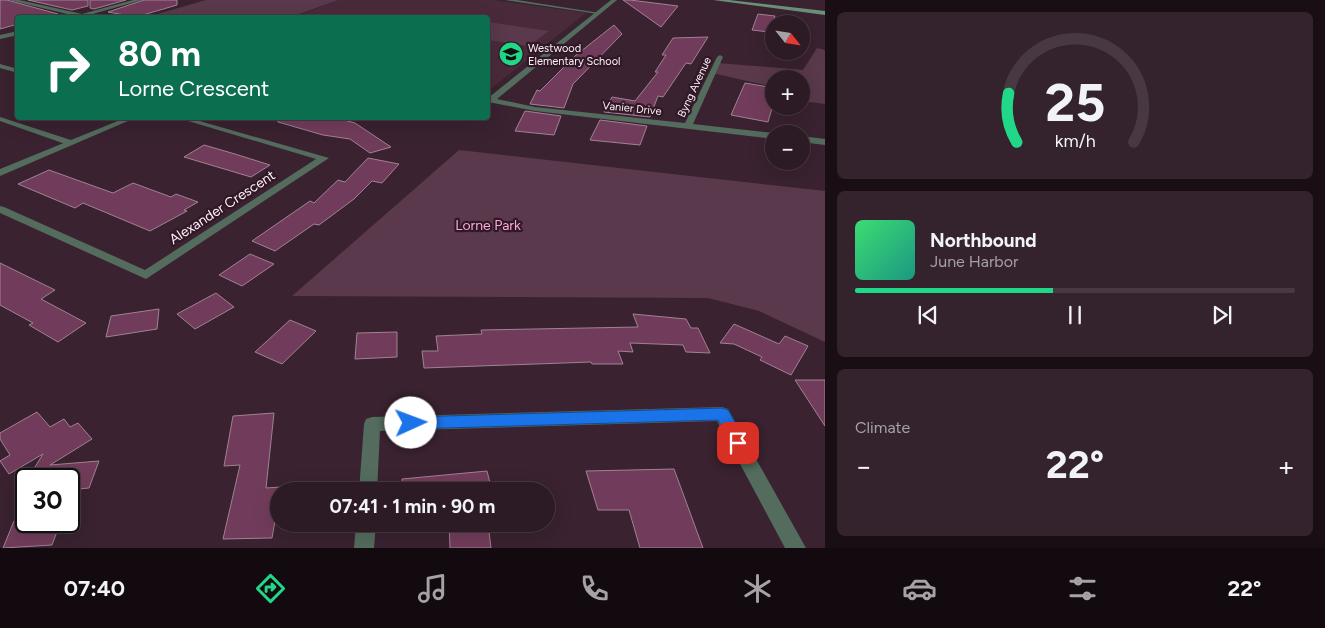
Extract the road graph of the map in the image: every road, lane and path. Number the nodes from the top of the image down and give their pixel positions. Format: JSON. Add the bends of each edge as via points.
{"nodes":[{"id":1,"x":10,"y":0,"type":"edge"},
{"id":2,"x":139,"y":0,"type":"edge"},
{"id":3,"x":507,"y":0,"type":"edge"},
{"id":4,"x":515,"y":0,"type":"edge"},
{"id":5,"x":614,"y":0,"type":"edge"},
{"id":6,"x":716,"y":0,"type":"edge"},
{"id":7,"x":758,"y":0,"type":"edge"},
{"id":8,"x":740,"y":1,"type":"edge"},
{"id":9,"x":825,"y":8,"type":"edge"},
{"id":10,"x":598,"y":12,"type":"junction"},
{"id":11,"x":825,"y":13,"type":"edge"},
{"id":12,"x":83,"y":15,"type":"joint"},
{"id":13,"x":15,"y":34,"type":"edge"},
{"id":14,"x":0,"y":38,"type":"edge"},
{"id":15,"x":720,"y":57,"type":"dead end"},
{"id":16,"x":0,"y":66,"type":"edge"},
{"id":17,"x":15,"y":70,"type":"edge"},
{"id":18,"x":490,"y":99,"type":"edge"},
{"id":19,"x":490,"y":100,"type":"edge"},
{"id":20,"x":0,"y":119,"type":"edge"},
{"id":21,"x":126,"y":120,"type":"edge"},
{"id":22,"x":189,"y":120,"type":"edge"},
{"id":23,"x":688,"y":126,"type":"junction"},
{"id":24,"x":765,"y":135,"type":"edge"},
{"id":25,"x":810,"y":140,"type":"edge"},
{"id":26,"x":825,"y":142,"type":"edge"},
{"id":27,"x":71,"y":143,"type":"junction"},
{"id":28,"x":0,"y":173,"type":"edge"},
{"id":29,"x":0,"y":209,"type":"edge"},
{"id":30,"x":369,"y":482,"type":"edge"},
{"id":31,"x":365,"y":532,"type":"edge"},
{"id":32,"x":364,"y":548,"type":"edge"},
{"id":33,"x":796,"y":548,"type":"edge"}],
"edges":[{"from":1,"to":12,"type":"street"},
{"from":2,"to":12,"type":"street"},
{"from":3,"to":4,"type":"lane"},
{"from":4,"to":10,"type":"lane"},
{"from":5,"to":10,"type":"street"},
{"from":6,"to":8,"type":"main road"},
{"from":7,"to":9,"type":"main road"},
{"from":8,"to":11,"type":"main road"},
{"from":10,"to":18,"type":"street"},
{"from":13,"to":14,"type":"street"},
{"from":15,"to":23,"type":"street","name":"Byng Avenue"},
{"from":16,"to":17,"type":"street"},
{"from":19,"to":23,"type":"street","name":"Vanier Drive","via":[[535,109]]},
{"from":20,"to":27,"type":"lane"},
{"from":21,"to":27,"type":"street"},
{"from":22,"to":29,"type":"street","name":"Alexander Crescent","via":[[324,158],[146,275]]},
{"from":23,"to":24,"type":"street","name":"Vanier Drive"},
{"from":25,"to":26,"type":"street"},
{"from":27,"to":28,"type":"street"},
{"from":30,"to":33,"type":"street","via":[[372,424],[722,414]]},
{"from":31,"to":32,"type":"street"}]}
